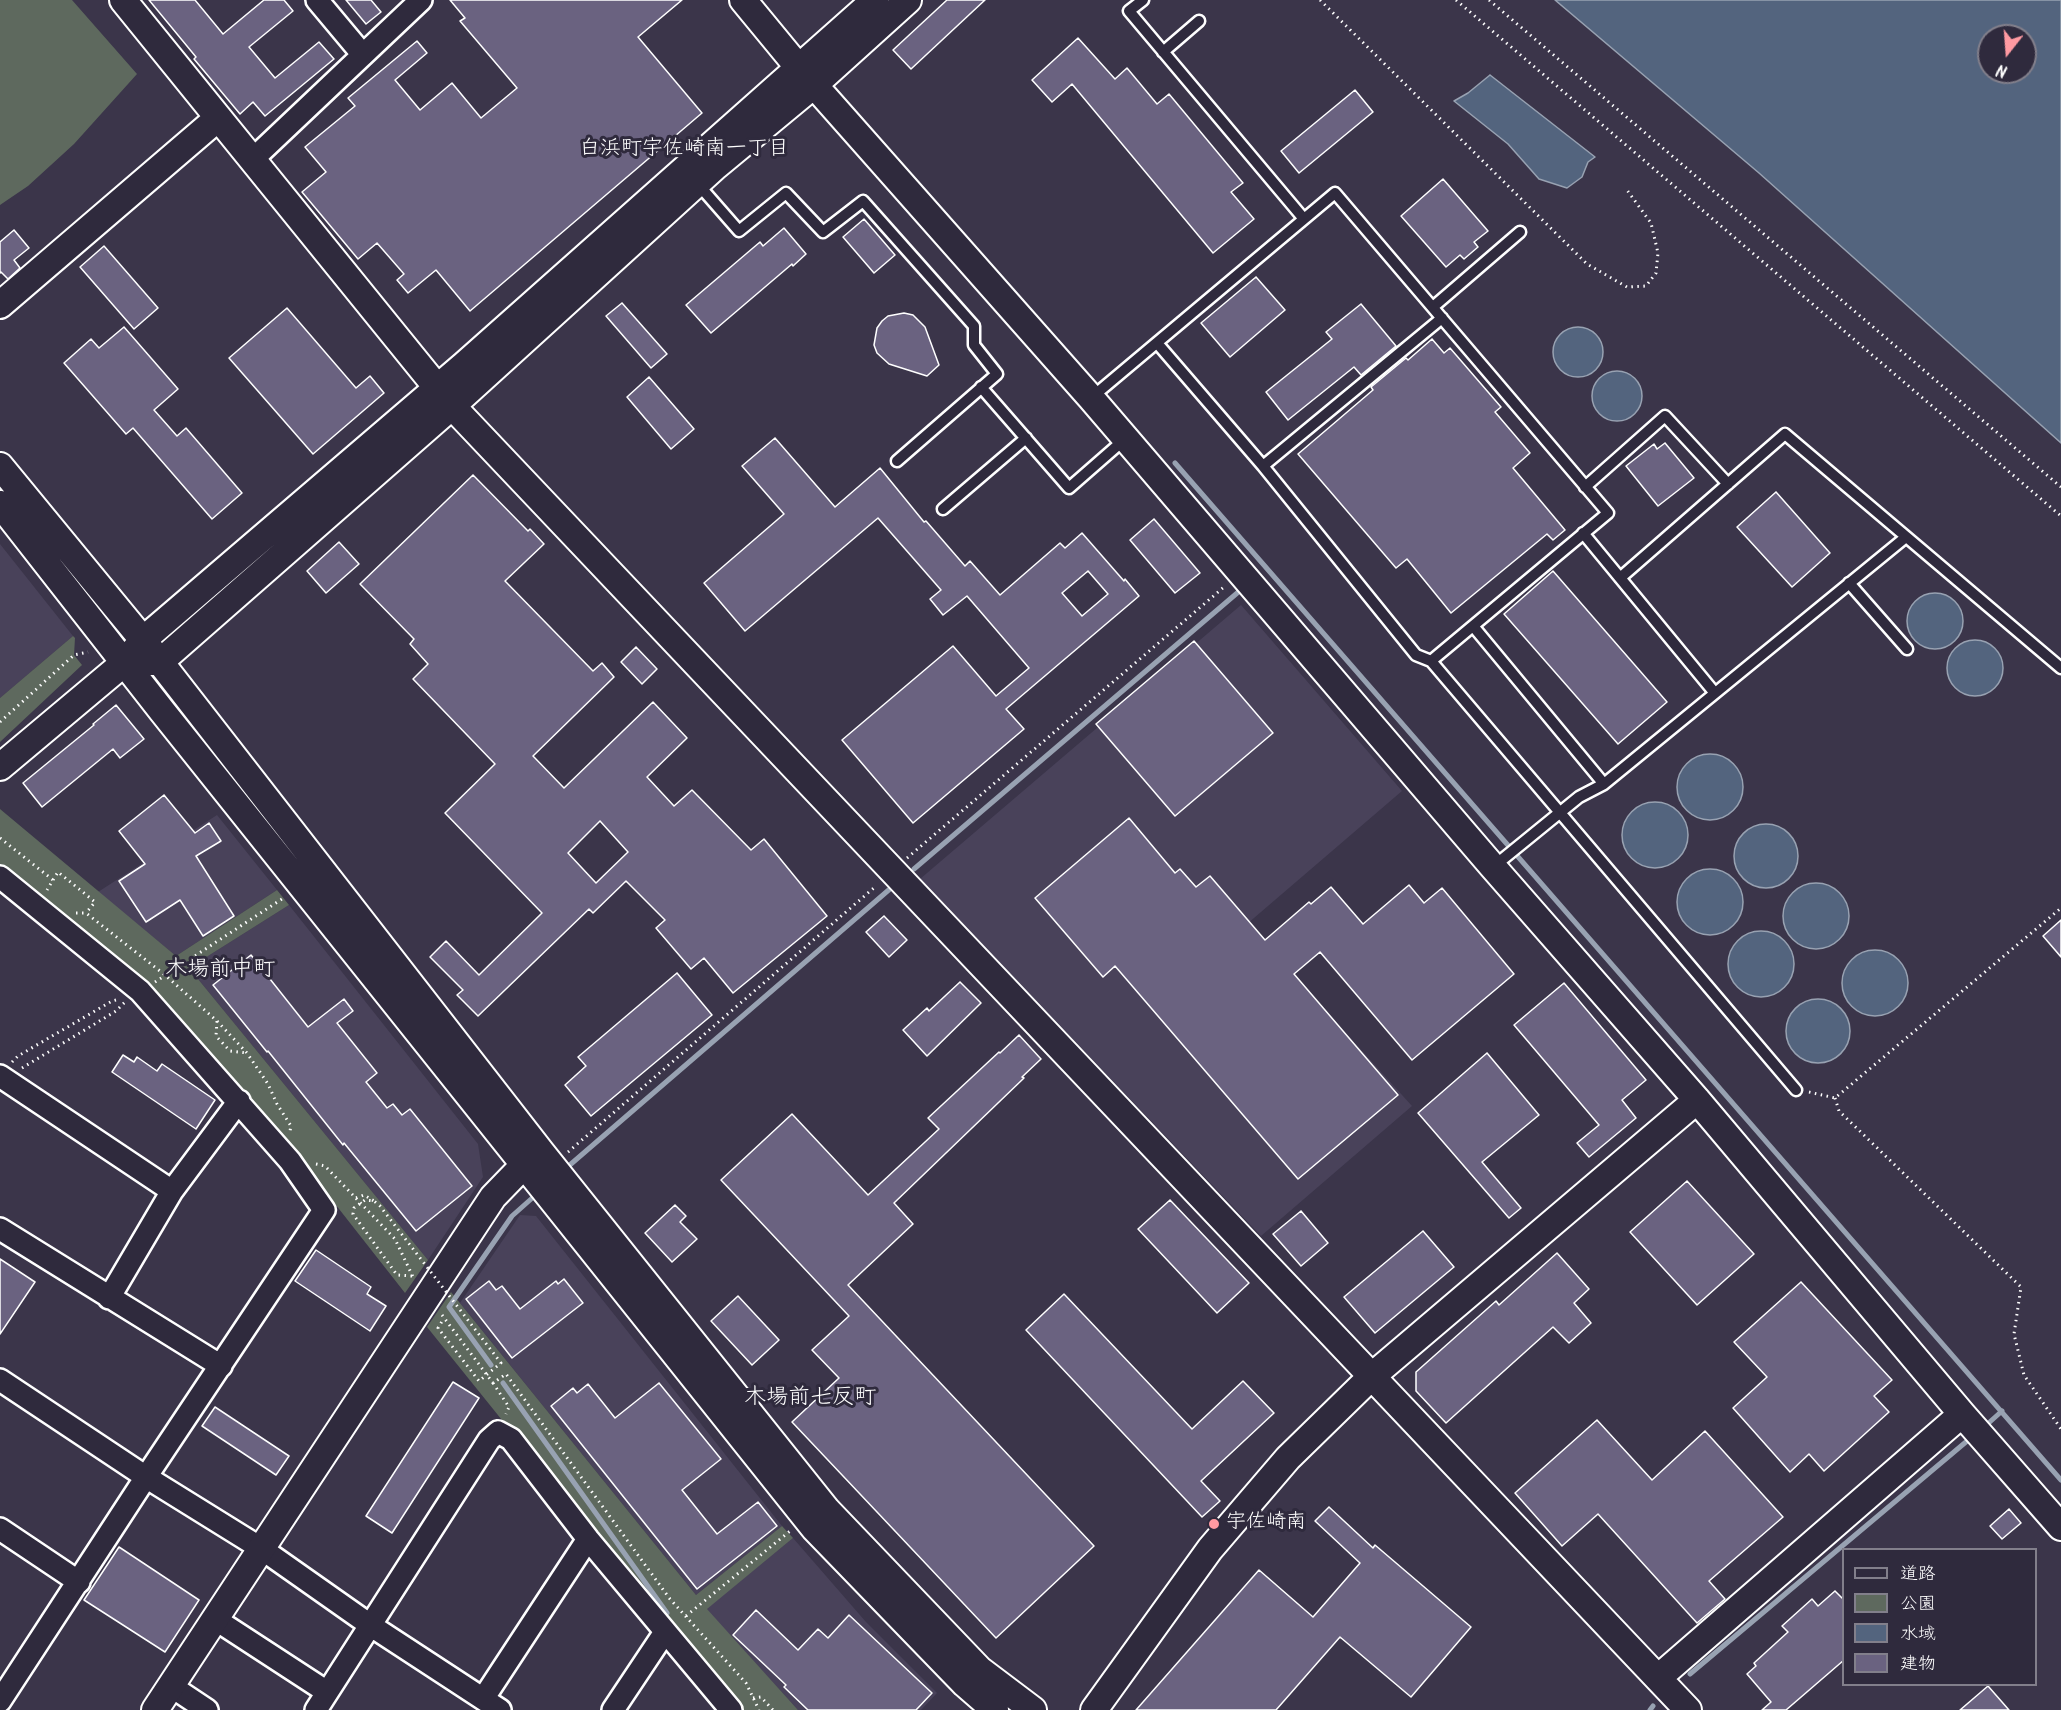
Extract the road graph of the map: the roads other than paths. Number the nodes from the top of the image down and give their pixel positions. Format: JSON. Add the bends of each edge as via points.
{"nodes":[{"id":1,"x":123,"y":0,"type":"edge"},
{"id":2,"x":317,"y":0,"type":"edge"},
{"id":3,"x":422,"y":0,"type":"edge"},
{"id":4,"x":743,"y":0,"type":"edge"},
{"id":5,"x":875,"y":0,"type":"edge"},
{"id":6,"x":908,"y":0,"type":"edge"},
{"id":7,"x":1143,"y":0,"type":"edge"},
{"id":8,"x":1199,"y":21,"type":"dead end"},
{"id":9,"x":1163,"y":52,"type":"junction"},
{"id":10,"x":363,"y":55,"type":"junction"},
{"id":11,"x":807,"y":76,"type":"junction"},
{"id":12,"x":218,"y":118,"type":"junction"},
{"id":13,"x":252,"y":160,"type":"junction"},
{"id":14,"x":697,"y":183,"type":"junction"},
{"id":15,"x":1304,"y":219,"type":"junction"},
{"id":16,"x":1520,"y":232,"type":"dead end"},
{"id":17,"x":0,"y":305,"type":"edge"},
{"id":18,"x":1433,"y":307,"type":"junction"},
{"id":19,"x":1442,"y":318,"type":"junction"},
{"id":20,"x":1157,"y":343,"type":"junction"},
{"id":21,"x":981,"y":387,"type":"junction"},
{"id":22,"x":444,"y":397,"type":"junction"},
{"id":23,"x":1091,"y":399,"type":"junction"},
{"id":24,"x":1026,"y":438,"type":"junction"},
{"id":25,"x":1125,"y":439,"type":"junction"},
{"id":26,"x":897,"y":461,"type":"dead end"},
{"id":27,"x":0,"y":466,"type":"edge"},
{"id":28,"x":1263,"y":466,"type":"junction"},
{"id":29,"x":1728,"y":484,"type":"junction"},
{"id":30,"x":1585,"y":487,"type":"junction"},
{"id":31,"x":0,"y":504,"type":"edge"},
{"id":32,"x":943,"y":509,"type":"dead end"},
{"id":33,"x":1583,"y":533,"type":"junction"},
{"id":34,"x":1906,"y":537,"type":"junction"},
{"id":35,"x":1620,"y":578,"type":"junction"},
{"id":36,"x":1849,"y":583,"type":"junction"},
{"id":37,"x":1473,"y":626,"type":"junction"},
{"id":38,"x":143,"y":640,"type":"junction"},
{"id":39,"x":1907,"y":649,"type":"dead end"},
{"id":40,"x":1431,"y":661,"type":"junction"},
{"id":41,"x":160,"y":662,"type":"junction"},
{"id":42,"x":124,"y":663,"type":"junction"},
{"id":43,"x":2061,"y":668,"type":"edge"},
{"id":44,"x":1714,"y":692,"type":"junction"},
{"id":45,"x":0,"y":767,"type":"edge"},
{"id":46,"x":1604,"y":784,"type":"junction"},
{"id":47,"x":1561,"y":812,"type":"junction"},
{"id":48,"x":1493,"y":867,"type":"junction"},
{"id":49,"x":0,"y":877,"type":"edge"},
{"id":50,"x":3,"y":1072,"type":"edge"},
{"id":51,"x":1796,"y":1090,"type":"road end"},
{"id":52,"x":1697,"y":1100,"type":"junction"},
{"id":53,"x":239,"y":1101,"type":"junction"},
{"id":54,"x":532,"y":1159,"type":"junction"},
{"id":55,"x":172,"y":1191,"type":"junction"},
{"id":56,"x":0,"y":1229,"type":"edge"},
{"id":57,"x":109,"y":1298,"type":"junction"},
{"id":58,"x":221,"y":1366,"type":"junction"},
{"id":59,"x":1371,"y":1377,"type":"junction"},
{"id":60,"x":0,"y":1380,"type":"edge"},
{"id":61,"x":1962,"y":1414,"type":"junction"},
{"id":62,"x":146,"y":1477,"type":"junction"},
{"id":63,"x":2061,"y":1527,"type":"edge"},
{"id":64,"x":0,"y":1529,"type":"edge"},
{"id":65,"x":588,"y":1539,"type":"junction"},
{"id":66,"x":262,"y":1549,"type":"junction"},
{"id":67,"x":79,"y":1582,"type":"junction"},
{"id":68,"x":215,"y":1619,"type":"junction"},
{"id":69,"x":370,"y":1625,"type":"junction"},
{"id":70,"x":665,"y":1632,"type":"junction"},
{"id":71,"x":1658,"y":1678,"type":"junction"},
{"id":72,"x":171,"y":1686,"type":"junction"},
{"id":73,"x":3,"y":1690,"type":"edge"},
{"id":74,"x":327,"y":1692,"type":"junction"},
{"id":75,"x":491,"y":1704,"type":"edge"},
{"id":76,"x":155,"y":1710,"type":"edge"},
{"id":77,"x":207,"y":1710,"type":"edge"},
{"id":78,"x":316,"y":1710,"type":"edge"},
{"id":79,"x":613,"y":1710,"type":"edge"},
{"id":80,"x":731,"y":1710,"type":"edge"},
{"id":81,"x":995,"y":1710,"type":"edge"},
{"id":82,"x":1033,"y":1710,"type":"edge"},
{"id":83,"x":1094,"y":1710,"type":"edge"},
{"id":84,"x":1688,"y":1710,"type":"edge"}],
"edges":[{"from":1,"to":12,"type":"street"},
{"from":2,"to":10,"type":"street"},
{"from":3,"to":10,"type":"street"},
{"from":4,"to":11,"type":"street"},
{"from":5,"to":11,"type":"street"},
{"from":6,"to":11,"type":"street"},
{"from":7,"to":9,"type":"lane","via":[[1129,11]]},
{"from":8,"to":9,"type":"lane"},
{"from":9,"to":15,"type":"lane"},
{"from":10,"to":13,"type":"street"},
{"from":11,"to":14,"type":"street"},
{"from":11,"to":22,"type":"street"},
{"from":11,"to":23,"type":"street"},
{"from":12,"to":13,"type":"street"},
{"from":12,"to":17,"type":"street"},
{"from":13,"to":22,"type":"street"},
{"from":14,"to":21,"type":"lane","via":[[739,231],[786,193],[824,232],[863,201],[974,326],[974,345],[997,374]]},
{"from":14,"to":22,"type":"street"},
{"from":15,"to":18,"type":"lane","via":[[1335,193]]},
{"from":15,"to":20,"type":"lane"},
{"from":16,"to":18,"type":"lane"},
{"from":18,"to":19,"type":"lane"},
{"from":19,"to":28,"type":"lane"},
{"from":19,"to":30,"type":"lane"},
{"from":20,"to":23,"type":"lane"},
{"from":20,"to":28,"type":"lane"},
{"from":21,"to":24,"type":"lane"},
{"from":21,"to":26,"type":"lane"},
{"from":22,"to":38,"type":"street"},
{"from":22,"to":41,"type":"street"},
{"from":22,"to":59,"type":"street"},
{"from":23,"to":25,"type":"street"},
{"from":24,"to":25,"type":"lane","via":[[1069,488]]},
{"from":24,"to":32,"type":"lane"},
{"from":25,"to":48,"type":"street"},
{"from":27,"to":38,"type":"street"},
{"from":28,"to":40,"type":"lane","via":[[1416,655]]},
{"from":29,"to":30,"type":"lane","via":[[1665,416]]},
{"from":29,"to":34,"type":"lane","via":[[1785,434]]},
{"from":29,"to":35,"type":"lane"},
{"from":30,"to":33,"type":"lane","via":[[1608,513]]},
{"from":31,"to":42,"type":"street"},
{"from":33,"to":35,"type":"lane"},
{"from":33,"to":37,"type":"lane"},
{"from":34,"to":36,"type":"lane"},
{"from":34,"to":43,"type":"lane"},
{"from":35,"to":44,"type":"lane"},
{"from":36,"to":39,"type":"lane"},
{"from":36,"to":44,"type":"lane"},
{"from":37,"to":40,"type":"lane"},
{"from":37,"to":46,"type":"lane"},
{"from":38,"to":41,"type":"street"},
{"from":38,"to":42,"type":"street"},
{"from":40,"to":47,"type":"lane"},
{"from":41,"to":42,"type":"street"},
{"from":41,"to":54,"type":"street"},
{"from":42,"to":45,"type":"street"},
{"from":42,"to":54,"type":"street"},
{"from":44,"to":46,"type":"lane"},
{"from":46,"to":47,"type":"lane","via":[[1579,796]]},
{"from":47,"to":48,"type":"lane"},
{"from":47,"to":51,"type":"lane"},
{"from":48,"to":52,"type":"street"},
{"from":49,"to":53,"type":"street","via":[[140,991]]},
{"from":50,"to":55,"type":"street"},
{"from":52,"to":59,"type":"street"},
{"from":52,"to":61,"type":"street"},
{"from":53,"to":55,"type":"street"},
{"from":53,"to":58,"type":"street","via":[[290,1161],[324,1210]]},
{"from":54,"to":66,"type":"street","via":[[493,1197],[420,1284]]},
{"from":54,"to":81,"type":"street","via":[[814,1528]]},
{"from":54,"to":82,"type":"street","via":[[827,1510],[980,1670]]},
{"from":55,"to":57,"type":"street"},
{"from":56,"to":57,"type":"street"},
{"from":57,"to":58,"type":"street"},
{"from":58,"to":62,"type":"street"},
{"from":59,"to":71,"type":"street"},
{"from":59,"to":83,"type":"street","via":[[1288,1458],[1210,1549]]},
{"from":60,"to":62,"type":"street"},
{"from":61,"to":63,"type":"street"},
{"from":61,"to":71,"type":"street"},
{"from":62,"to":66,"type":"street"},
{"from":62,"to":67,"type":"street"},
{"from":64,"to":67,"type":"street"},
{"from":65,"to":69,"type":"street","via":[[511,1439],[498,1432],[489,1440]]},
{"from":65,"to":70,"type":"street"},
{"from":65,"to":75,"type":"street"},
{"from":66,"to":68,"type":"street"},
{"from":66,"to":69,"type":"street"},
{"from":67,"to":73,"type":"street"},
{"from":68,"to":72,"type":"street"},
{"from":68,"to":74,"type":"street"},
{"from":69,"to":74,"type":"street"},
{"from":69,"to":75,"type":"street"},
{"from":70,"to":79,"type":"street"},
{"from":70,"to":80,"type":"street"},
{"from":71,"to":84,"type":"street"},
{"from":72,"to":76,"type":"street"},
{"from":72,"to":77,"type":"street"},
{"from":74,"to":78,"type":"street"}]}
